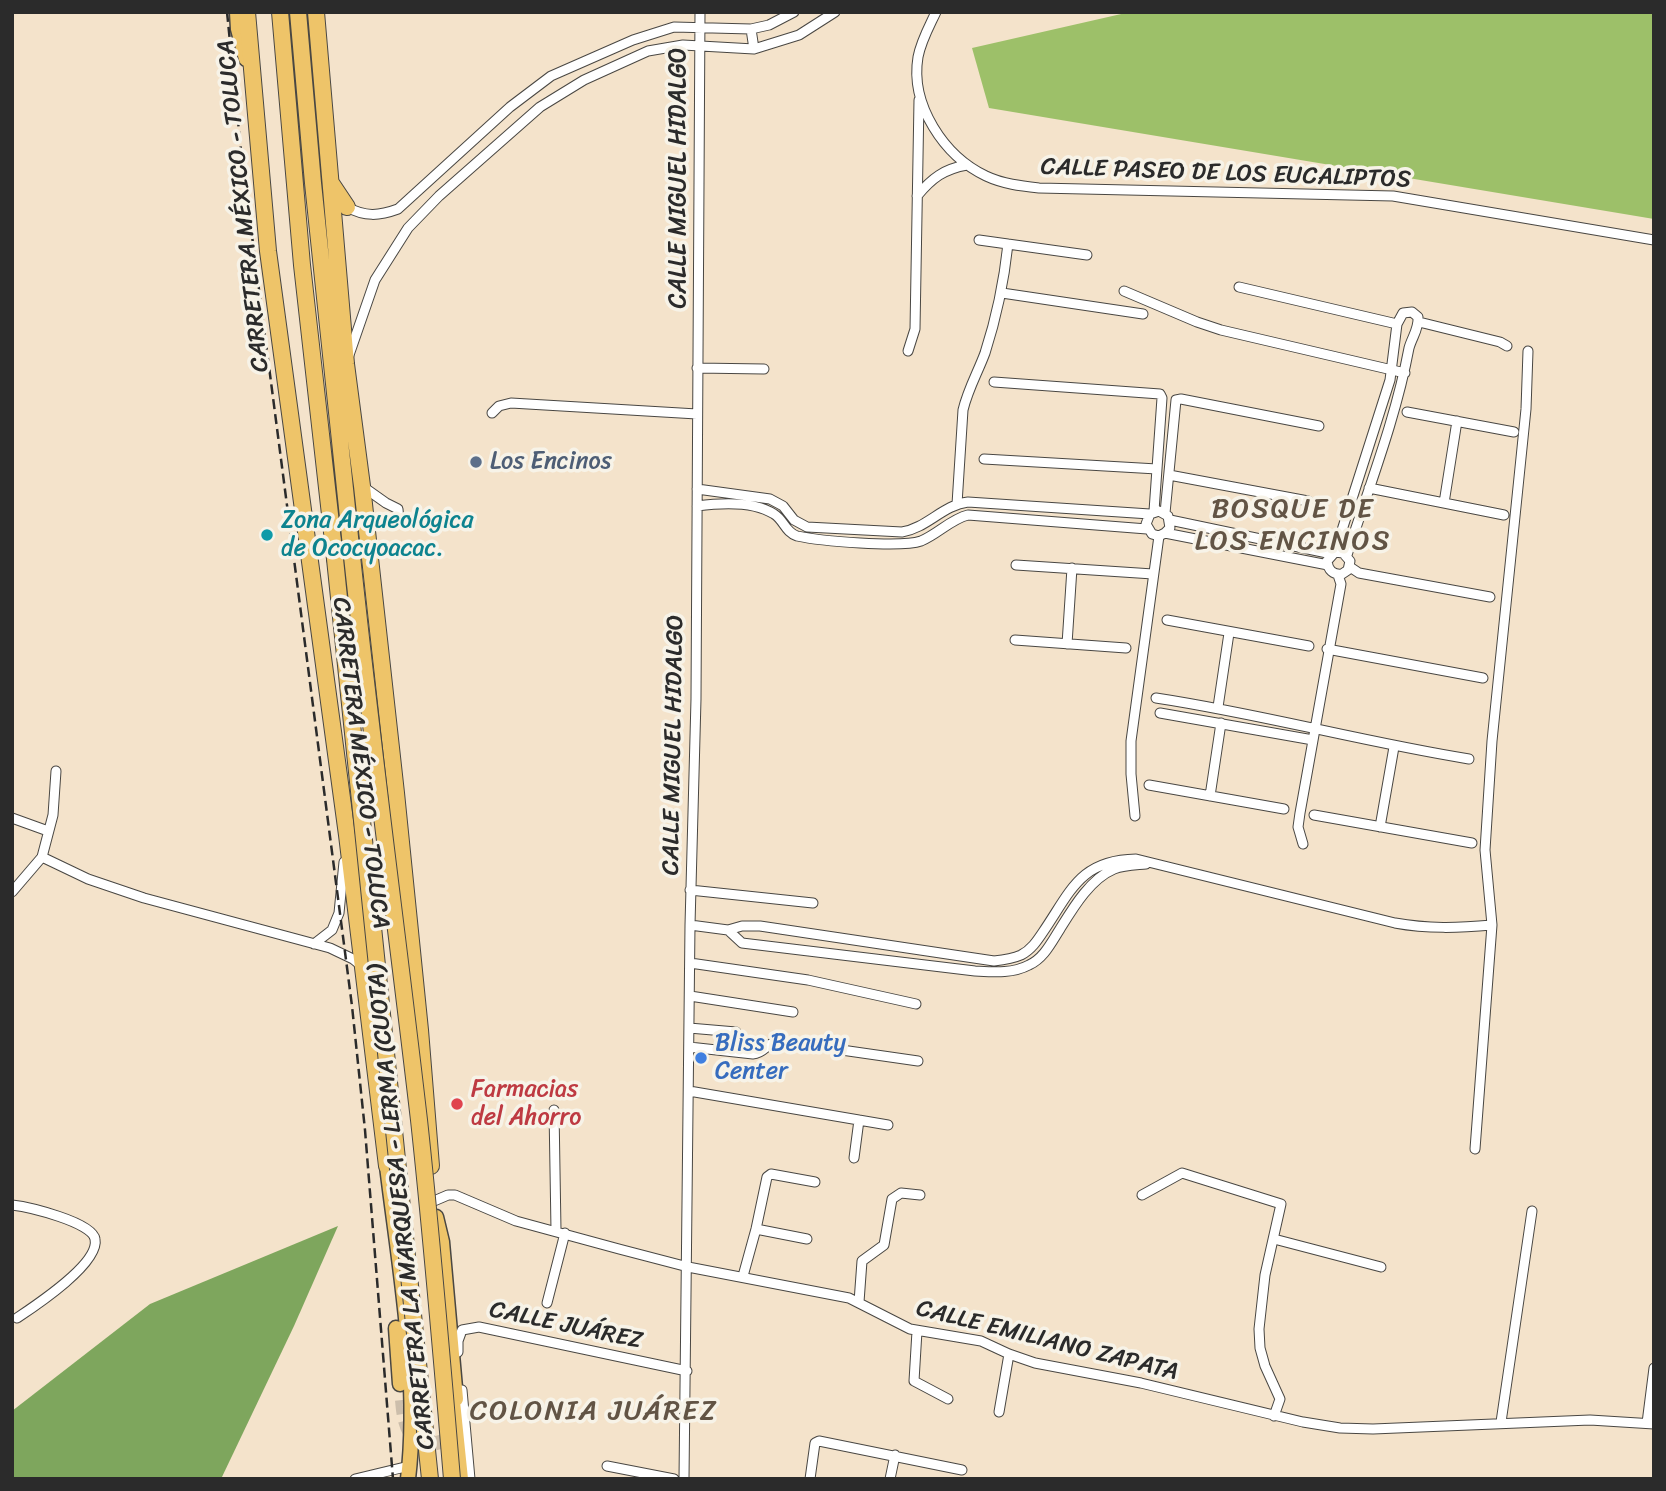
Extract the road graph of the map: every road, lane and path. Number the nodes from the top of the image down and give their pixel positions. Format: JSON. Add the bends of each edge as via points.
{"nodes":[{"id":1,"x":237,"y":12,"type":"edge"},
{"id":2,"x":247,"y":12,"type":"edge"},
{"id":3,"x":269,"y":12,"type":"edge"},
{"id":4,"x":280,"y":12,"type":"edge"},
{"id":5,"x":298,"y":12,"type":"edge"},
{"id":6,"x":316,"y":12,"type":"edge"},
{"id":7,"x":700,"y":12,"type":"edge"},
{"id":8,"x":794,"y":12,"type":"edge"},
{"id":9,"x":835,"y":12,"type":"edge"},
{"id":10,"x":936,"y":12,"type":"edge"},
{"id":11,"x":699,"y":27,"type":"junction"},
{"id":12,"x":751,"y":29,"type":"junction"},
{"id":13,"x":700,"y":46,"type":"junction"},
{"id":14,"x":754,"y":49,"type":"junction"},
{"id":15,"x":253,"y":90,"type":"junction"},
{"id":16,"x":919,"y":99,"type":"junction"},
{"id":17,"x":967,"y":165,"type":"junction"},
{"id":18,"x":330,"y":183,"type":"junction"},
{"id":19,"x":916,"y":197,"type":"junction"},
{"id":20,"x":347,"y":207,"type":"joint"},
{"id":21,"x":979,"y":240,"type":"dead end"},
{"id":22,"x":1654,"y":240,"type":"edge"},
{"id":23,"x":1008,"y":244,"type":"junction"},
{"id":24,"x":1087,"y":255,"type":"dead end"},
{"id":25,"x":302,"y":265,"type":"junction"},
{"id":26,"x":1239,"y":287,"type":"dead end"},
{"id":27,"x":1124,"y":291,"type":"dead end"},
{"id":28,"x":1002,"y":293,"type":"junction"},
{"id":29,"x":1143,"y":314,"type":"dead end"},
{"id":30,"x":1419,"y":322,"type":"junction"},
{"id":31,"x":1397,"y":324,"type":"junction"},
{"id":32,"x":1507,"y":346,"type":"dead end"},
{"id":33,"x":908,"y":351,"type":"dead end"},
{"id":34,"x":1528,"y":351,"type":"dead end"},
{"id":35,"x":346,"y":364,"type":"junction"},
{"id":36,"x":697,"y":368,"type":"junction"},
{"id":37,"x":764,"y":369,"type":"dead end"},
{"id":38,"x":1392,"y":370,"type":"junction"},
{"id":39,"x":1405,"y":373,"type":"junction"},
{"id":40,"x":993,"y":382,"type":"dead end"},
{"id":41,"x":1407,"y":412,"type":"dead end"},
{"id":42,"x":492,"y":413,"type":"dead end"},
{"id":43,"x":697,"y":414,"type":"junction"},
{"id":44,"x":1457,"y":421,"type":"junction"},
{"id":45,"x":1319,"y":426,"type":"dead end"},
{"id":46,"x":1514,"y":432,"type":"dead end"},
{"id":47,"x":985,"y":459,"type":"dead end"},
{"id":48,"x":1157,"y":469,"type":"junction"},
{"id":49,"x":1360,"y":469,"type":"junction"},
{"id":50,"x":1373,"y":474,"type":"junction"},
{"id":51,"x":1169,"y":475,"type":"junction"},
{"id":52,"x":362,"y":485,"type":"junction"},
{"id":53,"x":1369,"y":488,"type":"junction"},
{"id":54,"x":697,"y":489,"type":"junction"},
{"id":55,"x":717,"y":491,"type":"junction"},
{"id":56,"x":755,"y":495,"type":"junction"},
{"id":57,"x":1308,"y":501,"type":"dead end"},
{"id":58,"x":957,"y":503,"type":"junction"},
{"id":59,"x":1444,"y":503,"type":"junction"},
{"id":60,"x":717,"y":504,"type":"junction"},
{"id":61,"x":697,"y":506,"type":"junction"},
{"id":62,"x":752,"y":507,"type":"junction"},
{"id":63,"x":1152,"y":513,"type":"junction"},
{"id":64,"x":1504,"y":515,"type":"dead end"},
{"id":65,"x":1168,"y":517,"type":"junction"},
{"id":66,"x":399,"y":521,"type":"dead end"},
{"id":67,"x":930,"y":521,"type":"junction"},
{"id":68,"x":1147,"y":529,"type":"junction"},
{"id":69,"x":937,"y":532,"type":"junction"},
{"id":70,"x":1162,"y":534,"type":"junction"},
{"id":71,"x":1334,"y":553,"type":"junction"},
{"id":72,"x":1347,"y":555,"type":"junction"},
{"id":73,"x":1016,"y":565,"type":"dead end"},
{"id":74,"x":1328,"y":565,"type":"junction"},
{"id":75,"x":1350,"y":567,"type":"junction"},
{"id":76,"x":1072,"y":568,"type":"junction"},
{"id":77,"x":1153,"y":574,"type":"junction"},
{"id":78,"x":1338,"y":575,"type":"junction"},
{"id":79,"x":1490,"y":597,"type":"dead end"},
{"id":80,"x":1167,"y":620,"type":"dead end"},
{"id":81,"x":1229,"y":633,"type":"junction"},
{"id":82,"x":1016,"y":640,"type":"dead end"},
{"id":83,"x":1067,"y":644,"type":"junction"},
{"id":84,"x":1309,"y":646,"type":"dead end"},
{"id":85,"x":1126,"y":648,"type":"dead end"},
{"id":86,"x":1327,"y":649,"type":"junction"},
{"id":87,"x":1483,"y":678,"type":"dead end"},
{"id":88,"x":1156,"y":698,"type":"dead end"},
{"id":89,"x":1218,"y":707,"type":"junction"},
{"id":90,"x":1160,"y":713,"type":"dead end"},
{"id":91,"x":1221,"y":723,"type":"junction"},
{"id":92,"x":1315,"y":728,"type":"junction"},
{"id":93,"x":1313,"y":740,"type":"junction"},
{"id":94,"x":1394,"y":747,"type":"junction"},
{"id":95,"x":1469,"y":759,"type":"dead end"},
{"id":96,"x":56,"y":771,"type":"dead end"},
{"id":97,"x":1149,"y":785,"type":"dead end"},
{"id":98,"x":1210,"y":796,"type":"junction"},
{"id":99,"x":1284,"y":809,"type":"dead end"},
{"id":100,"x":1314,"y":815,"type":"dead end"},
{"id":101,"x":1135,"y":816,"type":"dead end"},
{"id":102,"x":12,"y":818,"type":"edge"},
{"id":103,"x":1380,"y":827,"type":"junction"},
{"id":104,"x":48,"y":831,"type":"junction"},
{"id":105,"x":347,"y":835,"type":"junction"},
{"id":106,"x":1472,"y":843,"type":"dead end"},
{"id":107,"x":1303,"y":844,"type":"dead end"},
{"id":108,"x":42,"y":857,"type":"junction"},
{"id":109,"x":1155,"y":864,"type":"junction"},
{"id":110,"x":691,"y":890,"type":"junction"},
{"id":111,"x":12,"y":892,"type":"edge"},
{"id":112,"x":813,"y":903,"type":"dead end"},
{"id":113,"x":690,"y":925,"type":"junction"},
{"id":114,"x":1492,"y":925,"type":"junction"},
{"id":115,"x":1060,"y":929,"type":"junction"},
{"id":116,"x":728,"y":930,"type":"junction"},
{"id":117,"x":314,"y":944,"type":"junction"},
{"id":118,"x":1034,"y":946,"type":"junction"},
{"id":119,"x":690,"y":963,"type":"junction"},
{"id":120,"x":364,"y":968,"type":"junction"},
{"id":121,"x":690,"y":996,"type":"junction"},
{"id":122,"x":916,"y":1004,"type":"dead end"},
{"id":123,"x":793,"y":1012,"type":"dead end"},
{"id":124,"x":688,"y":1028,"type":"junction"},
{"id":125,"x":736,"y":1032,"type":"dead end"},
{"id":126,"x":689,"y":1047,"type":"junction"},
{"id":127,"x":918,"y":1061,"type":"dead end"},
{"id":128,"x":689,"y":1091,"type":"junction"},
{"id":129,"x":554,"y":1110,"type":"dead end"},
{"id":130,"x":859,"y":1119,"type":"junction"},
{"id":131,"x":887,"y":1125,"type":"dead end"},
{"id":132,"x":1475,"y":1149,"type":"dead end"},
{"id":133,"x":854,"y":1158,"type":"dead end"},
{"id":134,"x":387,"y":1166,"type":"junction"},
{"id":135,"x":815,"y":1182,"type":"dead end"},
{"id":136,"x":920,"y":1195,"type":"dead end"},
{"id":137,"x":1142,"y":1195,"type":"dead end"},
{"id":138,"x":12,"y":1205,"type":"edge"},
{"id":139,"x":435,"y":1209,"type":"junction"},
{"id":140,"x":1532,"y":1211,"type":"dead end"},
{"id":141,"x":756,"y":1229,"type":"junction"},
{"id":142,"x":561,"y":1232,"type":"junction"},
{"id":143,"x":807,"y":1239,"type":"dead end"},
{"id":144,"x":1274,"y":1239,"type":"junction"},
{"id":145,"x":688,"y":1267,"type":"junction"},
{"id":146,"x":1381,"y":1267,"type":"dead end"},
{"id":147,"x":743,"y":1276,"type":"junction"},
{"id":148,"x":859,"y":1302,"type":"junction"},
{"id":149,"x":547,"y":1303,"type":"dead end"},
{"id":150,"x":17,"y":1318,"type":"dead end"},
{"id":151,"x":917,"y":1331,"type":"junction"},
{"id":152,"x":1009,"y":1354,"type":"junction"},
{"id":153,"x":1654,"y":1368,"type":"edge"},
{"id":154,"x":687,"y":1371,"type":"junction"},
{"id":155,"x":456,"y":1399,"type":"dead end"},
{"id":156,"x":948,"y":1399,"type":"dead end"},
{"id":157,"x":401,"y":1400,"type":"tunnel mouth"},
{"id":158,"x":999,"y":1412,"type":"dead end"},
{"id":159,"x":1273,"y":1416,"type":"junction"},
{"id":160,"x":1501,"y":1422,"type":"junction"},
{"id":161,"x":1650,"y":1423,"type":"edge"},
{"id":162,"x":894,"y":1455,"type":"junction"},
{"id":163,"x":607,"y":1466,"type":"dead end"},
{"id":164,"x":962,"y":1470,"type":"dead end"},
{"id":165,"x":409,"y":1472,"type":"edge"},
{"id":166,"x":382,"y":1475,"type":"edge"},
{"id":167,"x":355,"y":1479,"type":"edge"},
{"id":168,"x":430,"y":1479,"type":"edge"},
{"id":169,"x":452,"y":1479,"type":"edge"},
{"id":170,"x":461,"y":1479,"type":"edge"},
{"id":171,"x":470,"y":1479,"type":"edge"},
{"id":172,"x":674,"y":1479,"type":"edge"},
{"id":173,"x":684,"y":1479,"type":"edge"},
{"id":174,"x":810,"y":1479,"type":"edge"},
{"id":175,"x":890,"y":1479,"type":"edge"}],
"edges":[{"from":1,"to":15,"type":"main road"},
{"from":2,"to":15,"type":"highway","name":"CARRETERA MÉXICO - TOLUCA"},
{"from":3,"to":25,"type":"highway","via":[[285,170]]},
{"from":4,"to":25,"type":"highway","name":"CARRETERA LA MARQUESA - LERMA (CUOTA)"},
{"from":5,"to":169,"type":"highway","name":"CARRETERA LA MARQUESA - LERMA (CUOTA)","bridge":true,"via":[[379,803],[419,1124]]},
{"from":6,"to":18,"type":"highway","name":"CARRETERA MÉXICO - TOLUCA"},
{"from":7,"to":11,"type":"street","name":"CALLE MIGUEL HIDALGO"},
{"from":8,"to":12,"type":"street"},
{"from":9,"to":14,"type":"street","via":[[799,34]]},
{"from":10,"to":16,"type":"street","name":"CALLE PASEO DE LOS EUCALIPTOS","via":[[918,59]]},
{"from":11,"to":12,"type":"street"},
{"from":11,"to":13,"type":"street","name":"CALLE MIGUEL HIDALGO"},
{"from":11,"to":20,"type":"street","via":[[674,27],[633,40],[551,76],[510,107],[398,209],[360,215]]},
{"from":12,"to":14,"type":"street"},
{"from":13,"to":14,"type":"street"},
{"from":13,"to":35,"type":"street","via":[[648,51],[583,80],[540,107],[470,168],[408,228],[392,253],[375,280]]},
{"from":13,"to":36,"type":"street","name":"CALLE MIGUEL HIDALGO"},
{"from":15,"to":105,"type":"highway","name":"CARRETERA MÉXICO - TOLUCA","via":[[268,251]]},
{"from":16,"to":17,"type":"street","name":"CALLE PASEO DE LOS EUCALIPTOS","via":[[951,152]]},
{"from":16,"to":19,"type":"street"},
{"from":17,"to":19,"type":"street","via":[[937,174]]},
{"from":17,"to":22,"type":"street","name":"CALLE PASEO DE LOS EUCALIPTOS","via":[[1010,185],[1039,188],[1393,195]]},
{"from":18,"to":20,"type":"highway"},
{"from":18,"to":35,"type":"highway","name":"CARRETERA MÉXICO - TOLUCA"},
{"from":19,"to":33,"type":"street","via":[[915,329]]},
{"from":21,"to":23,"type":"street"},
{"from":23,"to":24,"type":"street"},
{"from":23,"to":28,"type":"street"},
{"from":25,"to":168,"type":"highway","name":"CARRETERA LA MARQUESA - LERMA (CUOTA)","bridge":true},
{"from":26,"to":31,"type":"street"},
{"from":27,"to":38,"type":"street","via":[[1221,330]]},
{"from":28,"to":29,"type":"street"},
{"from":28,"to":58,"type":"street","via":[[963,410]]},
{"from":30,"to":31,"type":"street","via":[[1416,314],[1408,311]]},
{"from":30,"to":32,"type":"street"},
{"from":30,"to":39,"type":"street"},
{"from":31,"to":38,"type":"street"},
{"from":34,"to":114,"type":"street","via":[[1485,850]]},
{"from":35,"to":52,"type":"highway","name":"CARRETERA MÉXICO - TOLUCA"},
{"from":36,"to":37,"type":"street"},
{"from":36,"to":43,"type":"street","name":"CALLE MIGUEL HIDALGO"},
{"from":38,"to":39,"type":"street"},
{"from":38,"to":49,"type":"street"},
{"from":39,"to":50,"type":"street"},
{"from":40,"to":48,"type":"street","via":[[1162,395]]},
{"from":41,"to":44,"type":"street"},
{"from":42,"to":43,"type":"street","via":[[511,403]]},
{"from":43,"to":54,"type":"street","name":"CALLE MIGUEL HIDALGO"},
{"from":44,"to":46,"type":"street"},
{"from":44,"to":59,"type":"street"},
{"from":45,"to":51,"type":"street","via":[[1176,400]]},
{"from":47,"to":48,"type":"street"},
{"from":48,"to":63,"type":"street"},
{"from":49,"to":50,"type":"street"},
{"from":49,"to":71,"type":"street"},
{"from":50,"to":53,"type":"street"},
{"from":51,"to":57,"type":"street"},
{"from":51,"to":65,"type":"street"},
{"from":52,"to":66,"type":"street","via":[[398,509]]},
{"from":52,"to":139,"type":"highway","name":"CARRETERA MÉXICO - TOLUCA"},
{"from":53,"to":59,"type":"street"},
{"from":53,"to":72,"type":"street"},
{"from":54,"to":55,"type":"street"},
{"from":54,"to":61,"type":"street","name":"CALLE MIGUEL HIDALGO"},
{"from":55,"to":56,"type":"street"},
{"from":55,"to":60,"type":"street"},
{"from":56,"to":62,"type":"street"},
{"from":56,"to":67,"type":"street","via":[[777,502],[807,527],[902,532]]},
{"from":58,"to":63,"type":"street"},
{"from":58,"to":67,"type":"street"},
{"from":59,"to":64,"type":"street"},
{"from":60,"to":61,"type":"street"},
{"from":60,"to":62,"type":"street"},
{"from":61,"to":110,"type":"street","name":"CALLE MIGUEL HIDALGO"},
{"from":62,"to":69,"type":"street","via":[[771,512],[792,535],[805,538],[906,544]]},
{"from":63,"to":65,"type":"street"},
{"from":63,"to":68,"type":"street"},
{"from":65,"to":70,"type":"street","via":[[1170,528]]},
{"from":65,"to":71,"type":"street"},
{"from":67,"to":69,"type":"street"},
{"from":68,"to":69,"type":"street","via":[[968,515]]},
{"from":68,"to":70,"type":"street"},
{"from":70,"to":74,"type":"street"},
{"from":70,"to":77,"type":"street"},
{"from":71,"to":72,"type":"street"},
{"from":71,"to":74,"type":"street"},
{"from":72,"to":75,"type":"street"},
{"from":73,"to":76,"type":"street"},
{"from":74,"to":78,"type":"street"},
{"from":75,"to":78,"type":"street"},
{"from":75,"to":79,"type":"street","via":[[1359,573]]},
{"from":76,"to":77,"type":"street"},
{"from":76,"to":83,"type":"street"},
{"from":77,"to":101,"type":"street","via":[[1131,741]]},
{"from":78,"to":86,"type":"street","via":[[1341,584]]},
{"from":80,"to":81,"type":"street"},
{"from":81,"to":84,"type":"street"},
{"from":81,"to":89,"type":"street"},
{"from":82,"to":83,"type":"street"},
{"from":83,"to":85,"type":"street"},
{"from":86,"to":87,"type":"street"},
{"from":86,"to":92,"type":"street"},
{"from":88,"to":89,"type":"street"},
{"from":89,"to":92,"type":"street"},
{"from":90,"to":91,"type":"street"},
{"from":91,"to":93,"type":"street"},
{"from":91,"to":98,"type":"street"},
{"from":92,"to":93,"type":"street"},
{"from":92,"to":94,"type":"street"},
{"from":93,"to":107,"type":"street","via":[[1298,827]]},
{"from":94,"to":95,"type":"street"},
{"from":94,"to":103,"type":"street"},
{"from":96,"to":104,"type":"street"},
{"from":97,"to":98,"type":"street"},
{"from":98,"to":99,"type":"street"},
{"from":100,"to":103,"type":"street"},
{"from":102,"to":104,"type":"street"},
{"from":103,"to":106,"type":"street"},
{"from":104,"to":108,"type":"street"},
{"from":105,"to":117,"type":"street","via":[[339,913],[332,930]]},
{"from":105,"to":120,"type":"highway","name":"CARRETERA MÉXICO - TOLUCA"},
{"from":108,"to":111,"type":"street"},
{"from":108,"to":117,"type":"street","via":[[144,898]]},
{"from":109,"to":114,"type":"street","via":[[1425,928]]},
{"from":109,"to":115,"type":"street","via":[[1114,869],[1099,879]]},
{"from":109,"to":118,"type":"street","via":[[1115,859],[1090,869]]},
{"from":110,"to":112,"type":"street"},
{"from":110,"to":113,"type":"street","name":"CALLE MIGUEL HIDALGO"},
{"from":113,"to":116,"type":"street"},
{"from":113,"to":119,"type":"street","name":"CALLE MIGUEL HIDALGO"},
{"from":114,"to":132,"type":"street"},
{"from":115,"to":116,"type":"street","via":[[1049,948],[1027,966],[993,972],[741,943]]},
{"from":115,"to":118,"type":"street"},
{"from":116,"to":118,"type":"street","via":[[760,926],[994,961],[1023,954]]},
{"from":117,"to":120,"type":"street","via":[[342,953]]},
{"from":119,"to":121,"type":"street","name":"CALLE MIGUEL HIDALGO"},
{"from":119,"to":122,"type":"street","via":[[808,980]]},
{"from":120,"to":134,"type":"highway","name":"CARRETERA MÉXICO - TOLUCA"},
{"from":121,"to":123,"type":"street"},
{"from":121,"to":124,"type":"street","name":"CALLE MIGUEL HIDALGO"},
{"from":124,"to":125,"type":"street"},
{"from":124,"to":126,"type":"street","name":"CALLE MIGUEL HIDALGO"},
{"from":126,"to":127,"type":"street","via":[[758,1054],[779,1041]]},
{"from":126,"to":128,"type":"street","name":"CALLE MIGUEL HIDALGO"},
{"from":128,"to":130,"type":"street"},
{"from":128,"to":145,"type":"street","name":"CALLE MIGUEL HIDALGO"},
{"from":129,"to":142,"type":"street"},
{"from":130,"to":131,"type":"street"},
{"from":130,"to":133,"type":"street"},
{"from":134,"to":157,"type":"main road"},
{"from":134,"to":165,"type":"main road","name":"CARRETERA MÉXICO - TOLUCA","via":[[408,1353]]},
{"from":135,"to":141,"type":"street","via":[[768,1175]]},
{"from":136,"to":148,"type":"street","via":[[901,1193],[892,1199],[884,1245],[862,1261]]},
{"from":137,"to":144,"type":"street","via":[[1182,1173],[1278,1202],[1282,1207]]},
{"from":138,"to":150,"type":"street","via":[[79,1225],[94,1234],[96,1245],[66,1282]]},
{"from":139,"to":142,"type":"street","name":"CALLE EMILIANO ZAPATA","via":[[448,1195],[455,1195],[516,1221]]},
{"from":139,"to":155,"type":"main road"},
{"from":139,"to":170,"type":"main road","name":"CARRETERA MÉXICO - TOLUCA"},
{"from":140,"to":160,"type":"street"},
{"from":141,"to":143,"type":"street"},
{"from":141,"to":147,"type":"street"},
{"from":142,"to":145,"type":"street","name":"CALLE EMILIANO ZAPATA"},
{"from":142,"to":149,"type":"street"},
{"from":144,"to":146,"type":"street"},
{"from":144,"to":159,"type":"street","via":[[1259,1329],[1265,1366],[1280,1399]]},
{"from":145,"to":147,"type":"street","name":"CALLE EMILIANO ZAPATA"},
{"from":145,"to":154,"type":"street","name":"CALLE MIGUEL HIDALGO"},
{"from":147,"to":148,"type":"street","name":"CALLE EMILIANO ZAPATA"},
{"from":148,"to":151,"type":"street","name":"CALLE EMILIANO ZAPATA"},
{"from":151,"to":152,"type":"street","name":"CALLE EMILIANO ZAPATA","via":[[981,1341]]},
{"from":151,"to":156,"type":"street","via":[[914,1381]]},
{"from":152,"to":158,"type":"street"},
{"from":152,"to":159,"type":"street","name":"CALLE EMILIANO ZAPATA"},
{"from":153,"to":161,"type":"street"},
{"from":154,"to":171,"type":"street","name":"CALLE JUÁREZ","via":[[479,1327],[464,1329],[458,1346]]},
{"from":154,"to":173,"type":"street","name":"CALLE MIGUEL HIDALGO"},
{"from":159,"to":160,"type":"street","name":"CALLE EMILIANO ZAPATA","via":[[1373,1429]]},
{"from":160,"to":161,"type":"street","name":"CALLE EMILIANO ZAPATA"},
{"from":162,"to":164,"type":"street"},
{"from":162,"to":174,"type":"street","via":[[818,1441]]},
{"from":162,"to":175,"type":"street"},
{"from":163,"to":172,"type":"street"},
{"from":165,"to":166,"type":"street"},
{"from":166,"to":167,"type":"street"}]}
